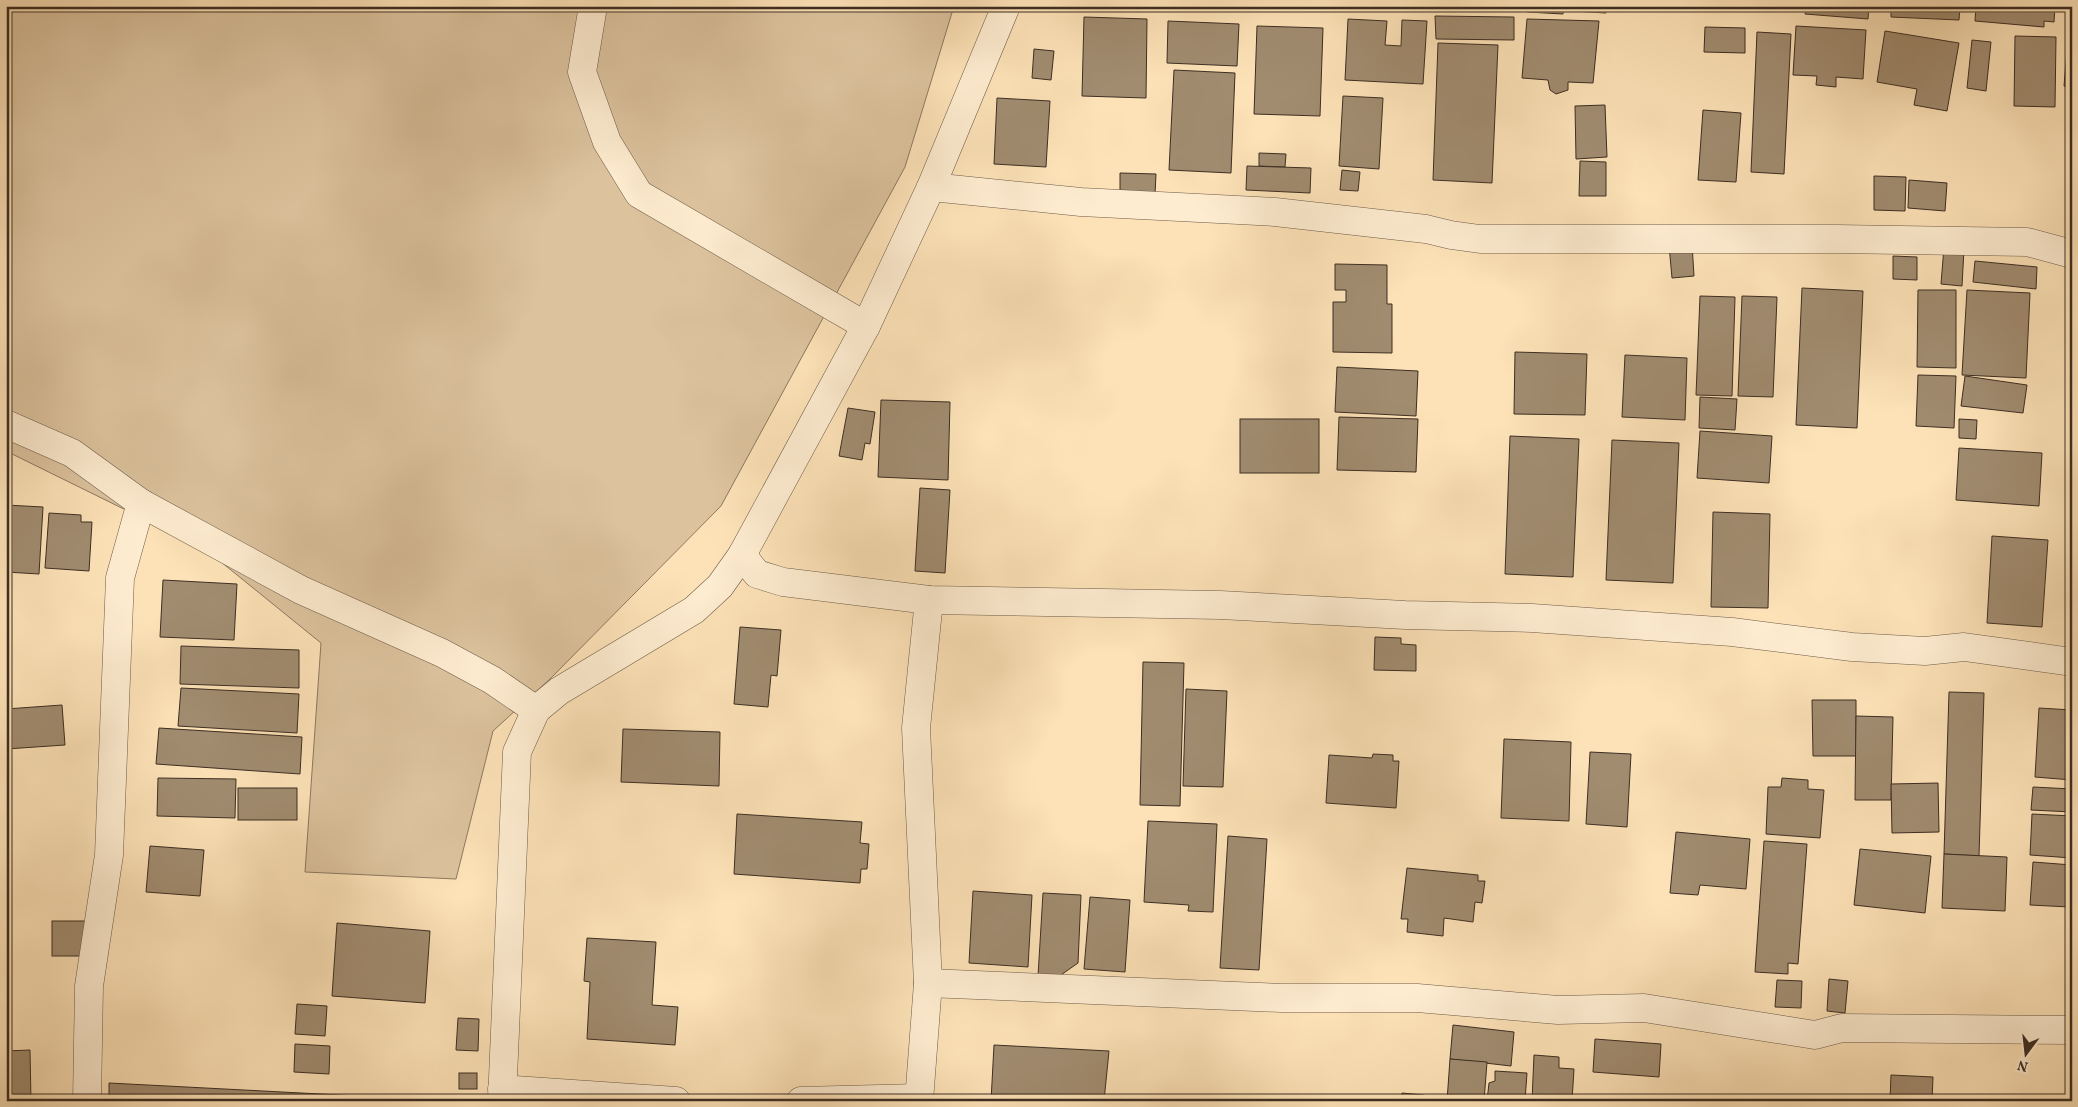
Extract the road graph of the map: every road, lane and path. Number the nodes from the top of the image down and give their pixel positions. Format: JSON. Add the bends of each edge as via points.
{"nodes":[{"id":1,"x":593,"y":6,"type":"edge"},
{"id":2,"x":1006,"y":6,"type":"edge"},
{"id":3,"x":931,"y":187,"type":"junction"},
{"id":4,"x":2072,"y":254,"type":"edge"},
{"id":5,"x":866,"y":326,"type":"junction"},
{"id":6,"x":6,"y":424,"type":"edge"},
{"id":7,"x":141,"y":503,"type":"junction"},
{"id":8,"x":742,"y":555,"type":"junction"},
{"id":9,"x":929,"y":600,"type":"junction"},
{"id":10,"x":2072,"y":662,"type":"edge"},
{"id":11,"x":536,"y":710,"type":"junction"},
{"id":12,"x":928,"y":983,"type":"junction"},
{"id":13,"x":2072,"y":1030,"type":"edge"},
{"id":14,"x":502,"y":1095,"type":"edge"},
{"id":15,"x":919,"y":1100,"type":"edge"},
{"id":16,"x":87,"y":1101,"type":"edge"},
{"id":17,"x":676,"y":1101,"type":"edge"},
{"id":18,"x":801,"y":1101,"type":"edge"}],
"edges":[{"from":1,"to":5,"type":"street","via":[[582,72],[607,142],[638,194]]},
{"from":2,"to":3,"type":"street"},
{"from":3,"to":4,"type":"street","via":[[1081,202],[1275,212],[1426,229],[1480,239],[2027,242]]},
{"from":3,"to":5,"type":"street"},
{"from":5,"to":8,"type":"street"},
{"from":6,"to":7,"type":"street","via":[[72,454]]},
{"from":7,"to":11,"type":"street","via":[[301,590],[467,666]]},
{"from":7,"to":16,"type":"street","via":[[120,578],[108,855],[89,986]]},
{"from":8,"to":9,"type":"street","via":[[757,574],[782,582]]},
{"from":8,"to":11,"type":"street","via":[[720,586],[694,610],[559,691]]},
{"from":9,"to":10,"type":"street","via":[[1220,605],[1532,618],[1732,632],[1852,647],[1925,651],[1964,646]]},
{"from":9,"to":12,"type":"street","via":[[916,728]]},
{"from":11,"to":14,"type":"street","via":[[517,752]]},
{"from":12,"to":13,"type":"street","via":[[1281,998],[1417,998],[1558,1010],[1644,1008],[1816,1035],[1842,1028]]},
{"from":12,"to":15,"type":"street"},
{"from":14,"to":17,"type":"street"},
{"from":15,"to":18,"type":"street"}]}
